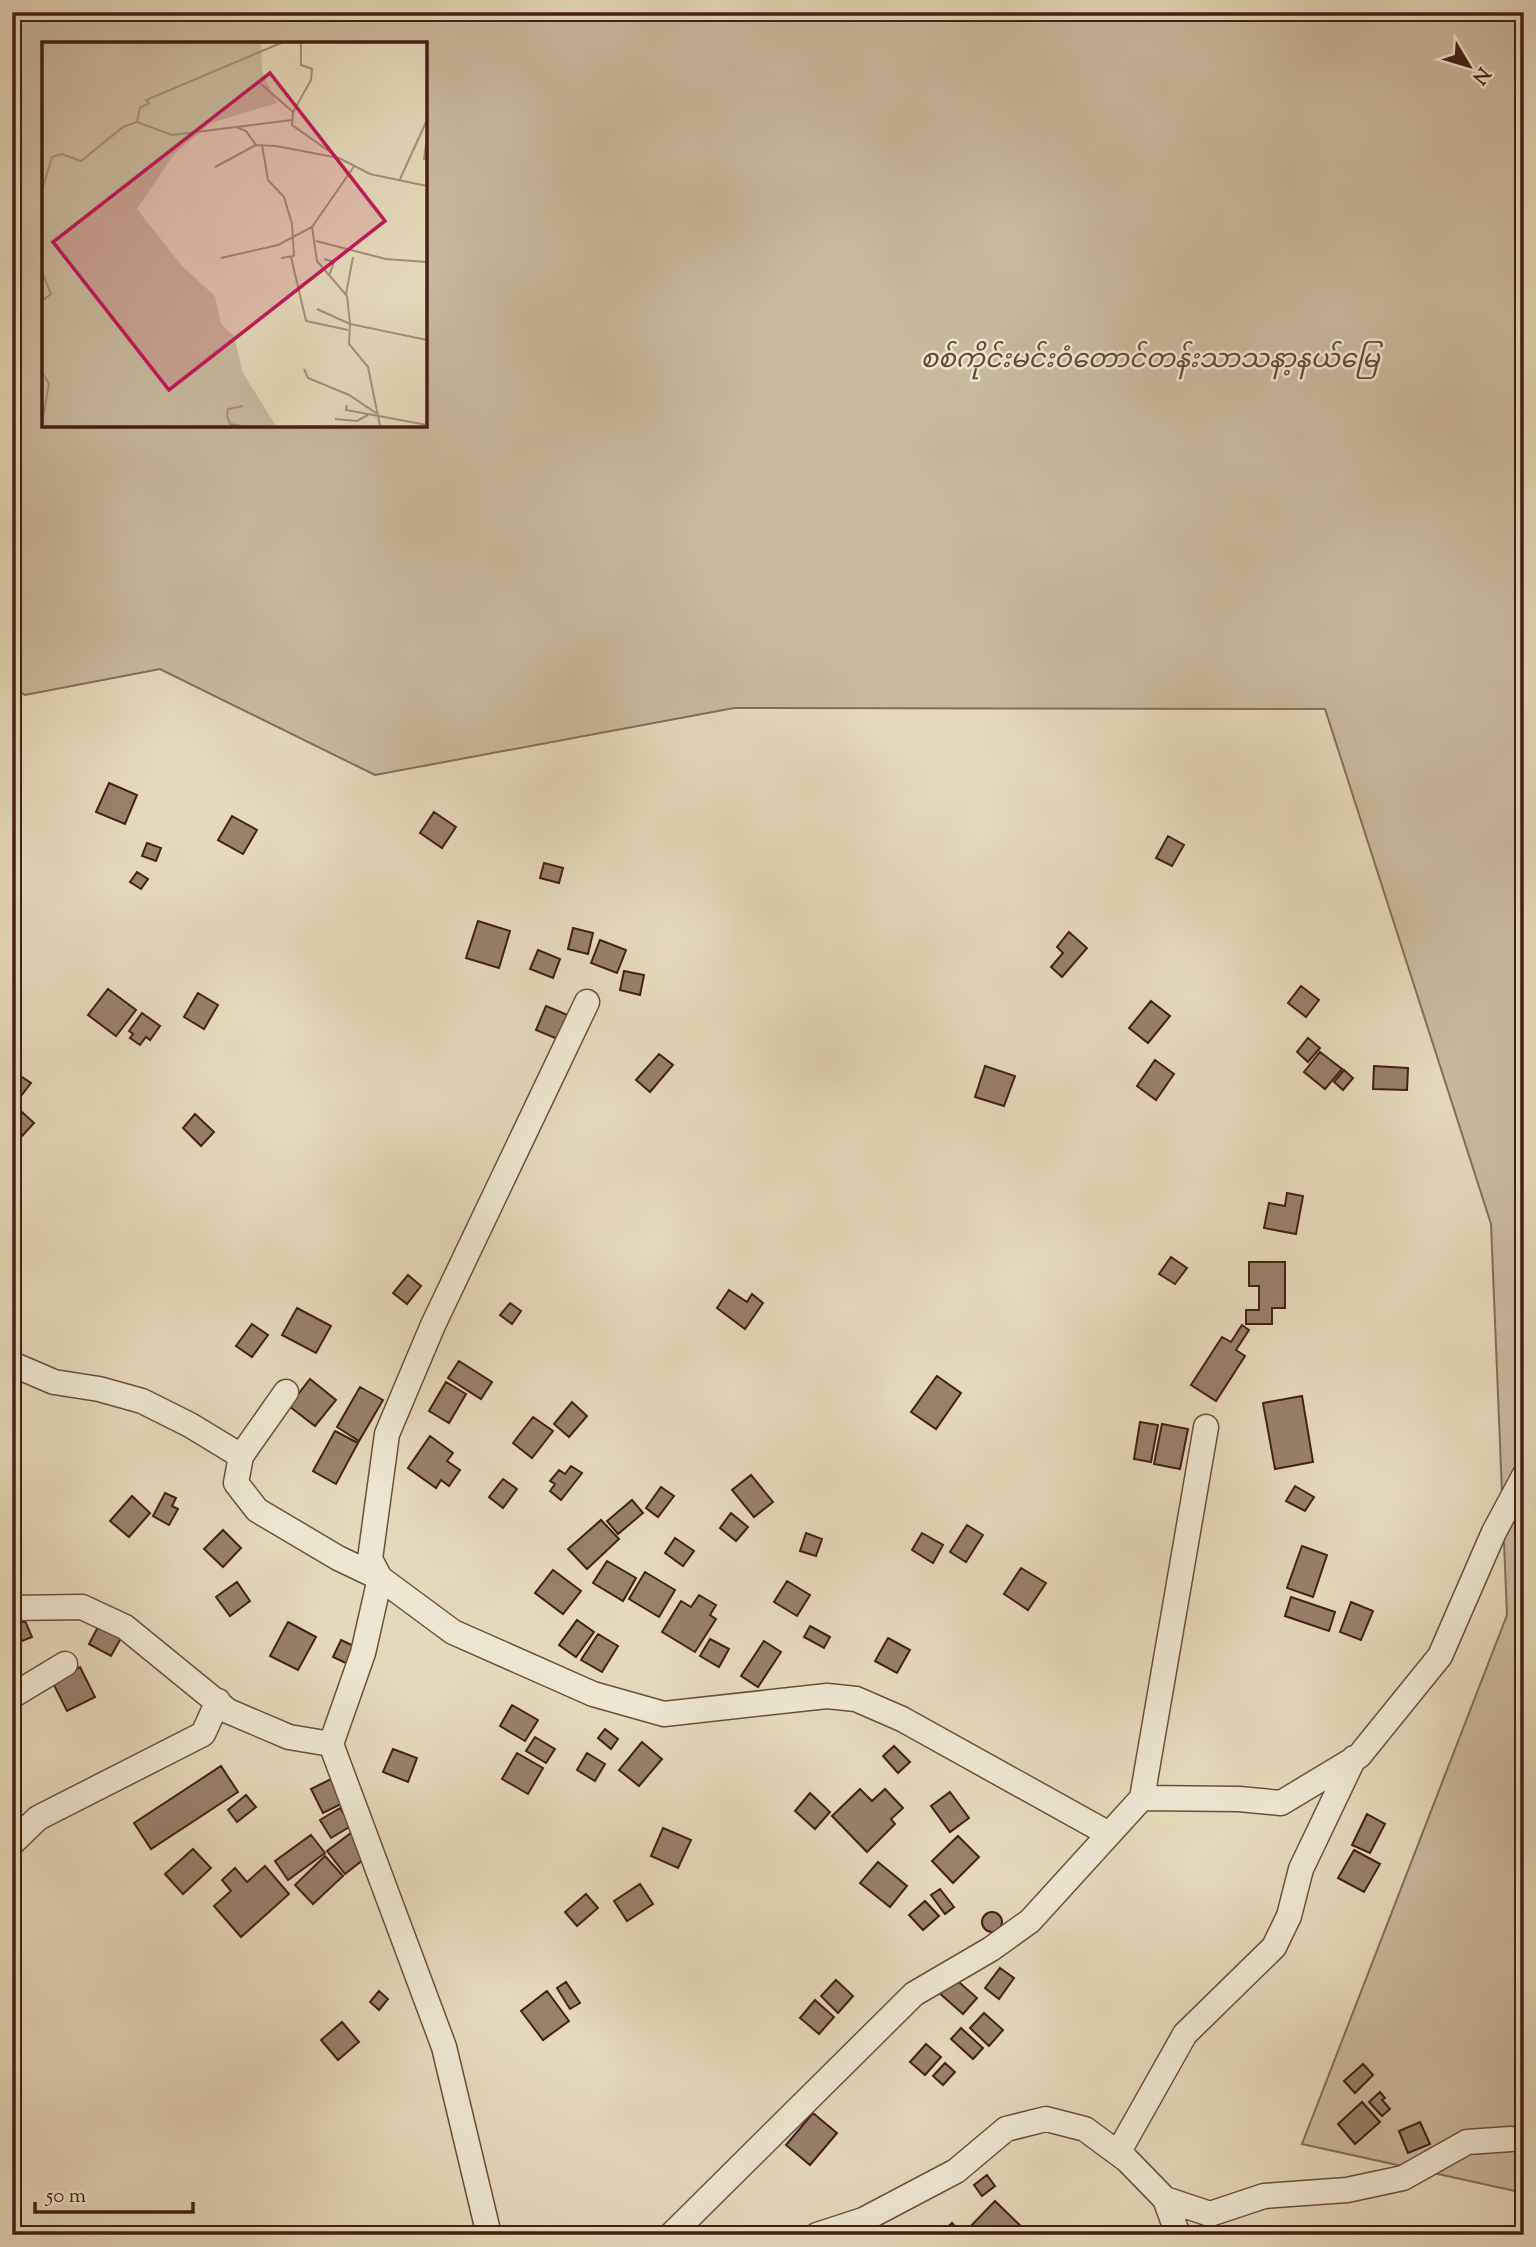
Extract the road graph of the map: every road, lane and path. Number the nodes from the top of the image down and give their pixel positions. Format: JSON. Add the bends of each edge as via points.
{"nodes":[{"id":1,"x":587,"y":1002,"type":"dead end"},
{"id":2,"x":12,"y":1364,"type":"edge"},
{"id":3,"x":286,"y":1392,"type":"dead end"},
{"id":4,"x":1206,"y":1427,"type":"dead end"},
{"id":5,"x":241,"y":1456,"type":"junction"},
{"id":6,"x":1524,"y":1476,"type":"edge"},
{"id":7,"x":380,"y":1578,"type":"junction"},
{"id":8,"x":12,"y":1608,"type":"edge"},
{"id":9,"x":65,"y":1664,"type":"dead end"},
{"id":10,"x":12,"y":1696,"type":"edge"},
{"id":11,"x":218,"y":1702,"type":"junction"},
{"id":12,"x":331,"y":1744,"type":"junction"},
{"id":13,"x":1354,"y":1758,"type":"junction"},
{"id":14,"x":1142,"y":1798,"type":"junction"},
{"id":15,"x":1109,"y":1834,"type":"junction"},
{"id":16,"x":12,"y":1843,"type":"edge"},
{"id":17,"x":1511,"y":2139,"type":"dead end"},
{"id":18,"x":1118,"y":2153,"type":"junction"},
{"id":19,"x":1166,"y":2199,"type":"junction"},
{"id":20,"x":489,"y":2235,"type":"edge"},
{"id":21,"x":671,"y":2235,"type":"edge"},
{"id":22,"x":817,"y":2235,"type":"edge"},
{"id":23,"x":1178,"y":2235,"type":"edge"}],
"edges":[{"from":1,"to":7,"type":"street","via":[[433,1325],[387,1434],[370,1559]]},
{"from":2,"to":5,"type":"street","via":[[54,1382],[142,1401]]},
{"from":3,"to":5,"type":"street"},
{"from":4,"to":14,"type":"street"},
{"from":5,"to":7,"type":"street","via":[[236,1483],[257,1510]]},
{"from":6,"to":13,"type":"street","via":[[1494,1532],[1440,1656]]},
{"from":7,"to":12,"type":"street","via":[[363,1653]]},
{"from":7,"to":15,"type":"street","via":[[453,1632],[593,1694],[664,1714],[827,1696],[856,1699],[901,1719]]},
{"from":8,"to":11,"type":"street","via":[[82,1607],[125,1627]]},
{"from":9,"to":10,"type":"street"},
{"from":11,"to":12,"type":"street","via":[[228,1711],[289,1737]]},
{"from":11,"to":16,"type":"street","via":[[203,1734],[38,1818]]},
{"from":12,"to":20,"type":"street","via":[[444,2048]]},
{"from":13,"to":14,"type":"street","via":[[1281,1803]]},
{"from":13,"to":18,"type":"street","via":[[1301,1869],[1289,1916],[1274,1947],[1185,2034]]},
{"from":14,"to":15,"type":"street"},
{"from":15,"to":21,"type":"street","via":[[1030,1922],[914,1994]]},
{"from":17,"to":19,"type":"street","via":[[1466,2142],[1403,2178],[1347,2190],[1264,2196],[1210,2214]]},
{"from":18,"to":19,"type":"street"},
{"from":18,"to":22,"type":"street","via":[[1084,2129],[1046,2119],[1006,2129],[956,2171],[863,2220]]},
{"from":19,"to":23,"type":"street"}]}
